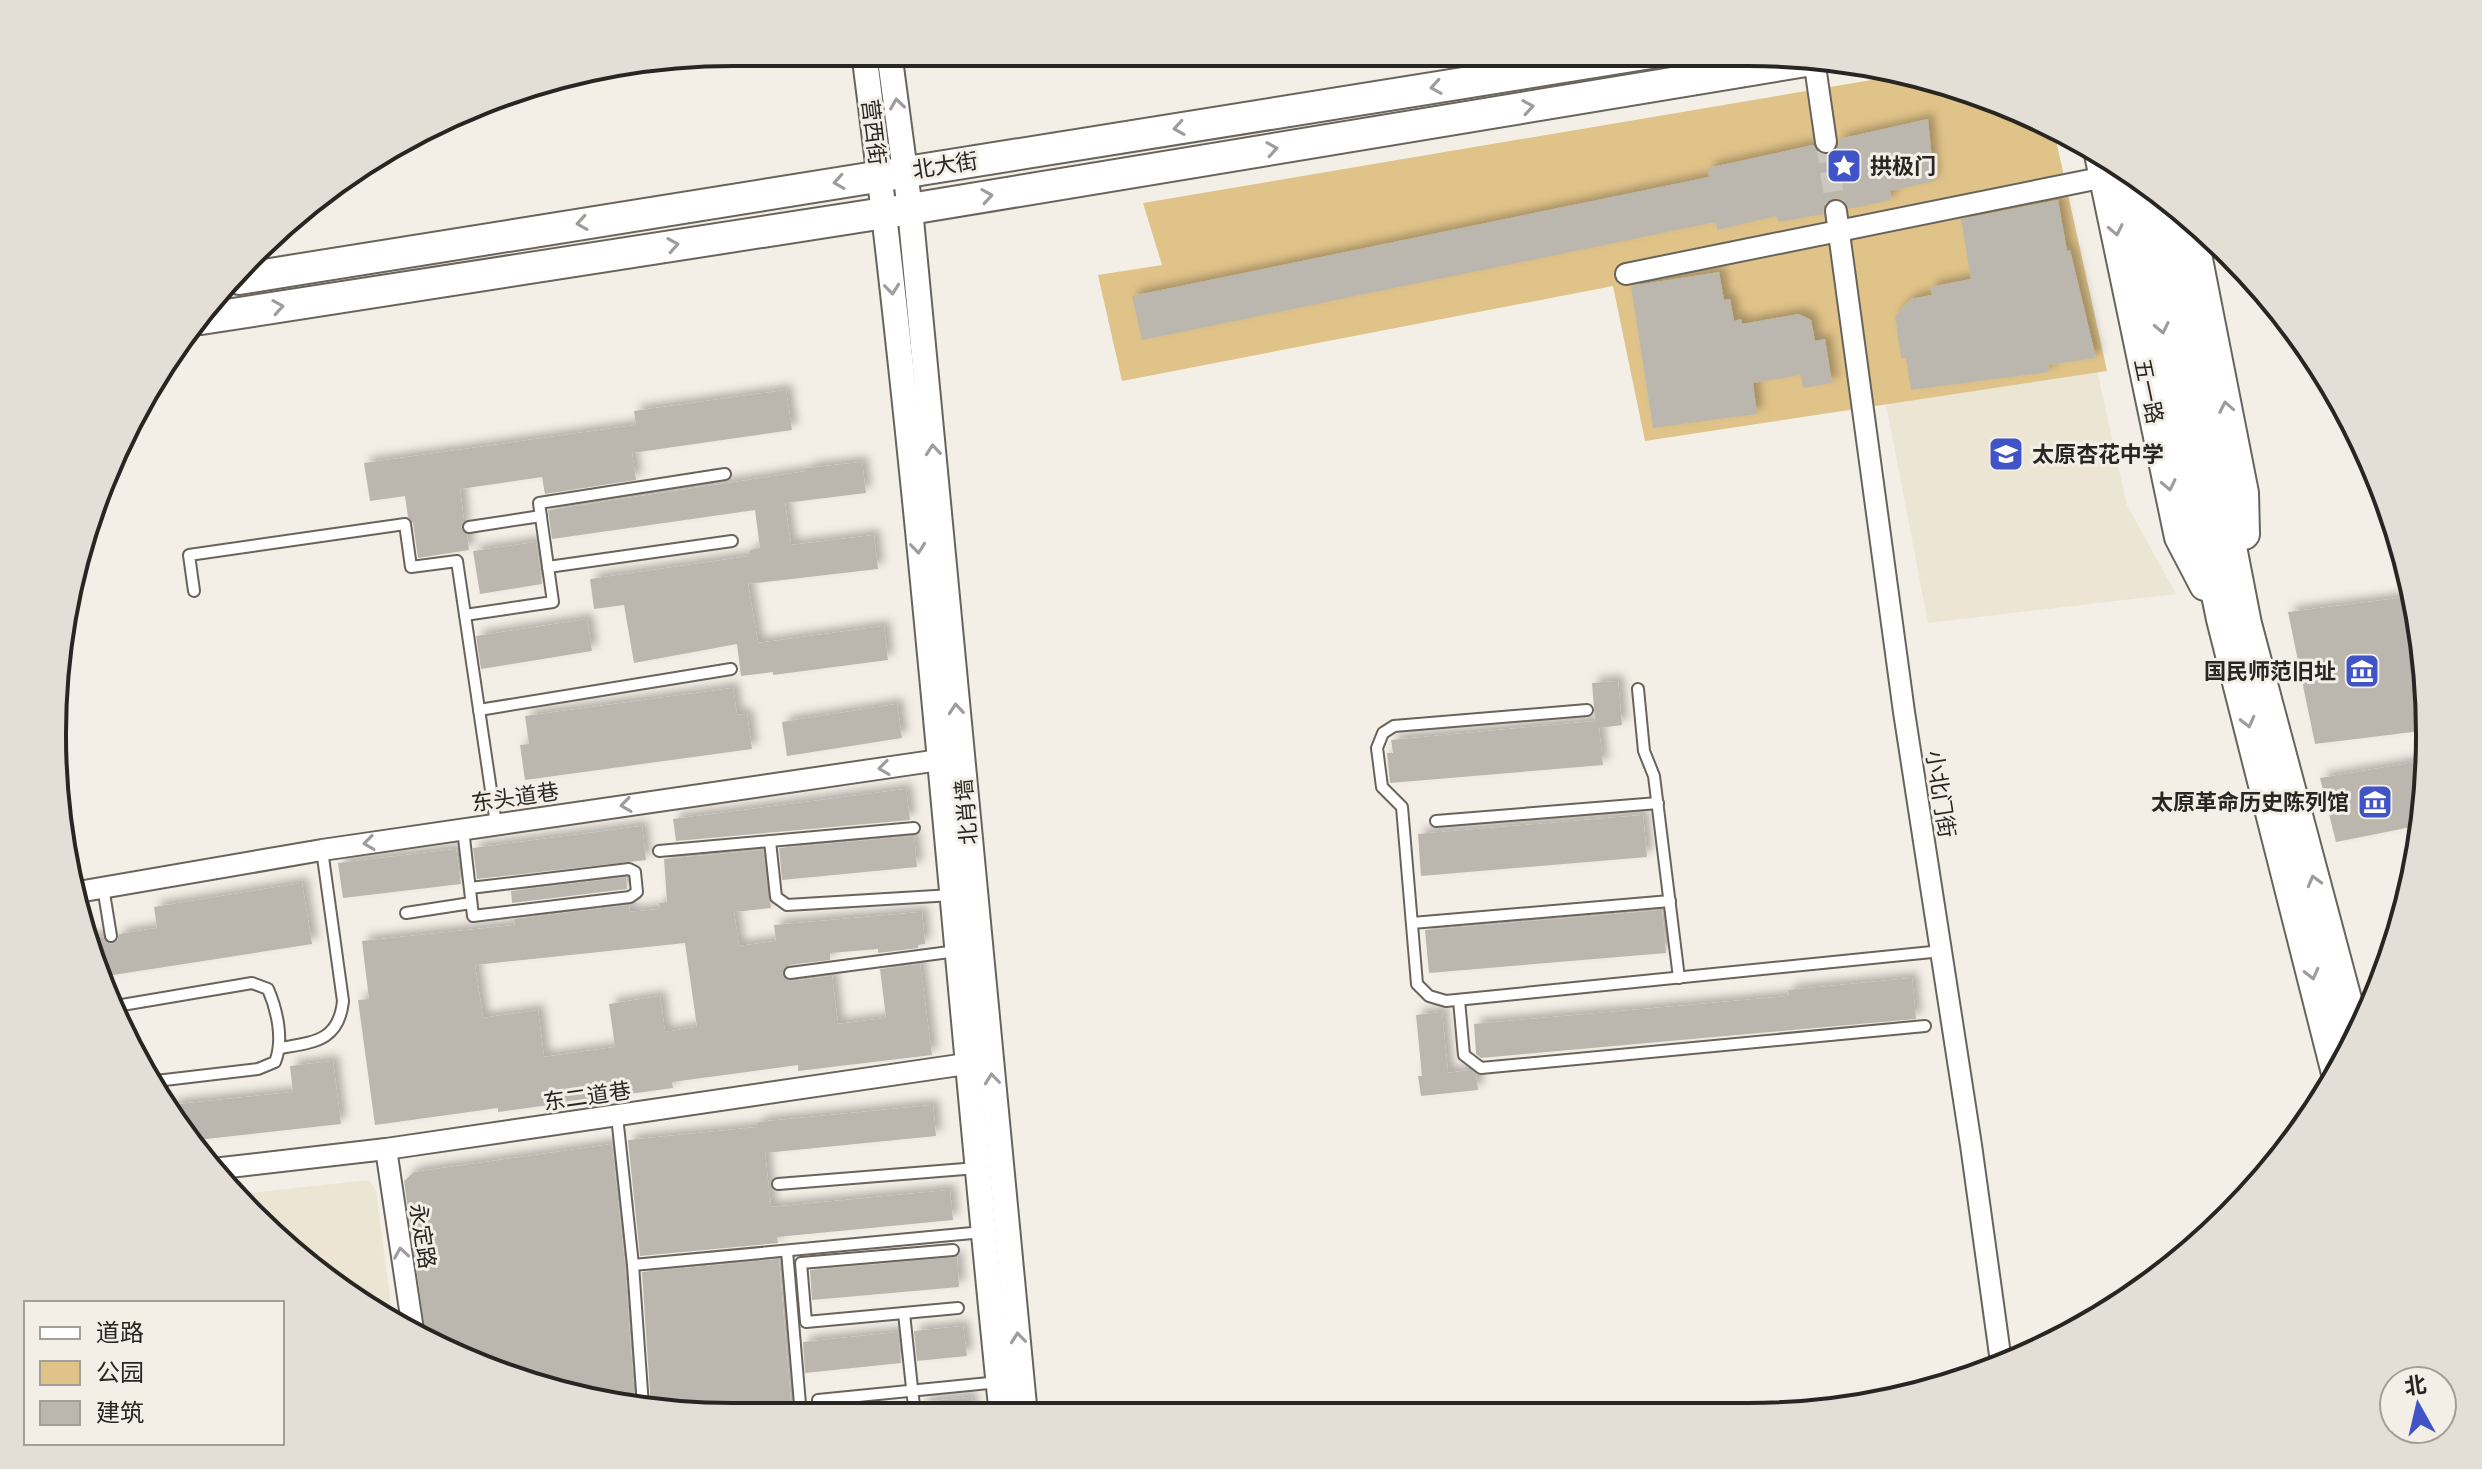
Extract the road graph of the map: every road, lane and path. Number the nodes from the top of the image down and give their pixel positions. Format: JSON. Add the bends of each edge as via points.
{"nodes":[{"id":1,"x":867,"y":66,"type":"edge"},
{"id":2,"x":889,"y":66,"type":"edge"},
{"id":3,"x":1569,"y":66,"type":"edge"},
{"id":4,"x":1770,"y":67,"type":"edge"},
{"id":5,"x":1817,"y":70,"type":"edge"},
{"id":6,"x":1826,"y":142,"type":"tunnel mouth"},
{"id":7,"x":2103,"y":169,"type":"edge"},
{"id":8,"x":893,"y":173,"type":"junction"},
{"id":9,"x":2113,"y":175,"type":"edge"},
{"id":10,"x":897,"y":210,"type":"junction"},
{"id":11,"x":1836,"y":211,"type":"tunnel mouth"},
{"id":12,"x":2166,"y":214,"type":"edge"},
{"id":13,"x":1841,"y":232,"type":"junction"},
{"id":14,"x":2193,"y":236,"type":"edge"},
{"id":15,"x":1626,"y":274,"type":"dead end"},
{"id":16,"x":247,"y":278,"type":"edge"},
{"id":17,"x":213,"y":317,"type":"edge"},
{"id":18,"x":725,"y":474,"type":"dead end"},
{"id":19,"x":541,"y":516,"type":"junction"},
{"id":20,"x":469,"y":527,"type":"dead end"},
{"id":21,"x":732,"y":541,"type":"dead end"},
{"id":22,"x":548,"y":567,"type":"junction"},
{"id":23,"x":194,"y":591,"type":"dead end"},
{"id":24,"x":465,"y":615,"type":"junction"},
{"id":25,"x":2234,"y":622,"type":"junction"},
{"id":26,"x":731,"y":669,"type":"dead end"},
{"id":27,"x":1638,"y":689,"type":"dead end"},
{"id":28,"x":479,"y":710,"type":"junction"},
{"id":29,"x":1587,"y":710,"type":"dead end"},
{"id":30,"x":950,"y":758,"type":"junction"},
{"id":31,"x":1658,"y":803,"type":"junction"},
{"id":32,"x":1436,"y":821,"type":"dead end"},
{"id":33,"x":496,"y":824,"type":"junction"},
{"id":34,"x":914,"y":828,"type":"dead end"},
{"id":35,"x":463,"y":829,"type":"junction"},
{"id":36,"x":770,"y":841,"type":"junction"},
{"id":37,"x":322,"y":850,"type":"junction"},
{"id":38,"x":659,"y":851,"type":"dead end"},
{"id":39,"x":103,"y":887,"type":"junction"},
{"id":40,"x":470,"y":888,"type":"junction"},
{"id":41,"x":85,"y":891,"type":"edge"},
{"id":42,"x":952,"y":895,"type":"junction"},
{"id":43,"x":1670,"y":901,"type":"junction"},
{"id":44,"x":471,"y":903,"type":"junction"},
{"id":45,"x":406,"y":913,"type":"dead end"},
{"id":46,"x":1412,"y":923,"type":"junction"},
{"id":47,"x":111,"y":936,"type":"dead end"},
{"id":48,"x":957,"y":951,"type":"junction"},
{"id":49,"x":1942,"y":951,"type":"junction"},
{"id":50,"x":790,"y":973,"type":"dead end"},
{"id":51,"x":1679,"y":978,"type":"junction"},
{"id":52,"x":1459,"y":1000,"type":"junction"},
{"id":53,"x":124,"y":1005,"type":"edge"},
{"id":54,"x":2351,"y":1021,"type":"edge"},
{"id":55,"x":1925,"y":1026,"type":"dead end"},
{"id":56,"x":281,"y":1048,"type":"junction"},
{"id":57,"x":2333,"y":1056,"type":"edge"},
{"id":58,"x":967,"y":1070,"type":"junction"},
{"id":59,"x":163,"y":1080,"type":"edge"},
{"id":60,"x":618,"y":1121,"type":"junction"},
{"id":61,"x":386,"y":1154,"type":"junction"},
{"id":62,"x":226,"y":1168,"type":"edge"},
{"id":63,"x":977,"y":1168,"type":"junction"},
{"id":64,"x":233,"y":1176,"type":"edge"},
{"id":65,"x":778,"y":1184,"type":"dead end"},
{"id":66,"x":983,"y":1232,"type":"junction"},
{"id":67,"x":953,"y":1250,"type":"dead end"},
{"id":68,"x":787,"y":1251,"type":"junction"},
{"id":69,"x":633,"y":1265,"type":"junction"},
{"id":70,"x":958,"y":1308,"type":"dead end"},
{"id":71,"x":904,"y":1313,"type":"junction"},
{"id":72,"x":411,"y":1319,"type":"edge"},
{"id":73,"x":2000,"y":1353,"type":"edge"},
{"id":74,"x":999,"y":1382,"type":"junction"},
{"id":75,"x":912,"y":1391,"type":"junction"},
{"id":76,"x":642,"y":1396,"type":"edge"},
{"id":77,"x":818,"y":1400,"type":"dead end"},
{"id":78,"x":800,"y":1403,"type":"edge"},
{"id":79,"x":913,"y":1403,"type":"edge"},
{"id":80,"x":1001,"y":1403,"type":"edge"},
{"id":81,"x":1024,"y":1403,"type":"edge"}],
"edges":[{"from":1,"to":8,"type":"street","name":"营西街"},
{"from":8,"to":2,"type":"street","name":"营西街","one_way":true},
{"from":3,"to":8,"type":"main road","name":"北大街","one_way":true},
{"from":10,"to":4,"type":"main road","one_way":true},
{"from":5,"to":6,"type":"street"},
{"from":7,"to":13,"type":"street"},
{"from":8,"to":10,"type":"street","name":"营西街"},
{"from":8,"to":16,"type":"main road","name":"北大街","one_way":true},
{"from":9,"to":25,"type":"main road","name":"五一路","one_way":true},
{"from":17,"to":10,"type":"main road","one_way":true},
{"from":10,"to":30,"type":"street","name":"北肖墙"},
{"from":11,"to":13,"type":"street","name":"小北门街"},
{"from":12,"to":25,"type":"main road","name":"五一路"},
{"from":13,"to":15,"type":"street"},
{"from":13,"to":49,"type":"street","name":"小北门街","via":[[1904,712]]},
{"from":25,"to":14,"type":"main road","name":"五一路","one_way":true,"via":[[2243,493]]},
{"from":18,"to":19,"type":"lane","via":[[539,503]]},
{"from":19,"to":20,"type":"lane"},
{"from":19,"to":22,"type":"lane"},
{"from":21,"to":22,"type":"lane"},
{"from":22,"to":24,"type":"lane","via":[[553,602]]},
{"from":23,"to":24,"type":"lane","via":[[189,555],[405,524],[411,567],[457,561]]},
{"from":24,"to":28,"type":"lane"},
{"from":54,"to":25,"type":"main road","name":"五一路","one_way":true},
{"from":25,"to":57,"type":"main road","name":"五一路","one_way":true},
{"from":26,"to":28,"type":"lane"},
{"from":27,"to":31,"type":"lane","via":[[1644,751]]},
{"from":28,"to":33,"type":"lane"},
{"from":29,"to":46,"type":"lane","via":[[1394,726],[1383,733],[1377,748],[1382,787],[1402,807]]},
{"from":30,"to":33,"type":"street","name":"东头道巷","one_way":true},
{"from":30,"to":42,"type":"street"},
{"from":81,"to":30,"type":"street","name":"北肖墙","one_way":true},
{"from":31,"to":32,"type":"lane"},
{"from":31,"to":43,"type":"lane"},
{"from":33,"to":35,"type":"street","name":"东头道巷"},
{"from":34,"to":36,"type":"lane"},
{"from":35,"to":37,"type":"street","name":"东头道巷","one_way":true},
{"from":35,"to":40,"type":"lane"},
{"from":36,"to":38,"type":"lane"},
{"from":36,"to":42,"type":"lane","via":[[776,897],[787,905]]},
{"from":37,"to":39,"type":"street","name":"东头道巷"},
{"from":37,"to":56,"type":"lane","via":[[341,1015],[317,1042]]},
{"from":39,"to":41,"type":"street","name":"东头道巷"},
{"from":39,"to":47,"type":"lane"},
{"from":40,"to":44,"type":"lane"},
{"from":40,"to":44,"type":"lane","via":[[629,869],[635,872],[637,892],[473,916]]},
{"from":42,"to":48,"type":"street"},
{"from":43,"to":46,"type":"lane"},
{"from":43,"to":51,"type":"lane"},
{"from":44,"to":45,"type":"lane"},
{"from":46,"to":52,"type":"lane","via":[[1417,984],[1429,996]]},
{"from":48,"to":50,"type":"lane"},
{"from":48,"to":58,"type":"street"},
{"from":49,"to":51,"type":"lane"},
{"from":49,"to":73,"type":"street","name":"小北门街"},
{"from":51,"to":52,"type":"lane"},
{"from":52,"to":55,"type":"lane","via":[[1464,1055],[1481,1068]]},
{"from":53,"to":56,"type":"lane","via":[[252,983],[268,989],[273,1000]]},
{"from":56,"to":59,"type":"lane","via":[[275,1062],[258,1069]]},
{"from":58,"to":60,"type":"street","name":"东二道巷"},
{"from":58,"to":63,"type":"street"},
{"from":60,"to":61,"type":"street","name":"东二道巷"},
{"from":60,"to":69,"type":"lane"},
{"from":61,"to":62,"type":"street","name":"东二道巷"},
{"from":61,"to":64,"type":"street","name":"东二道巷"},
{"from":72,"to":61,"type":"street","name":"永定路","one_way":true},
{"from":63,"to":65,"type":"lane"},
{"from":63,"to":66,"type":"street"},
{"from":66,"to":68,"type":"lane"},
{"from":66,"to":74,"type":"street"},
{"from":67,"to":71,"type":"lane","via":[[801,1263],[806,1322]]},
{"from":68,"to":69,"type":"lane"},
{"from":68,"to":78,"type":"lane"},
{"from":69,"to":76,"type":"lane"},
{"from":70,"to":71,"type":"lane"},
{"from":71,"to":75,"type":"lane"},
{"from":74,"to":75,"type":"lane"},
{"from":74,"to":80,"type":"street"},
{"from":75,"to":77,"type":"lane"},
{"from":75,"to":79,"type":"lane"}]}
